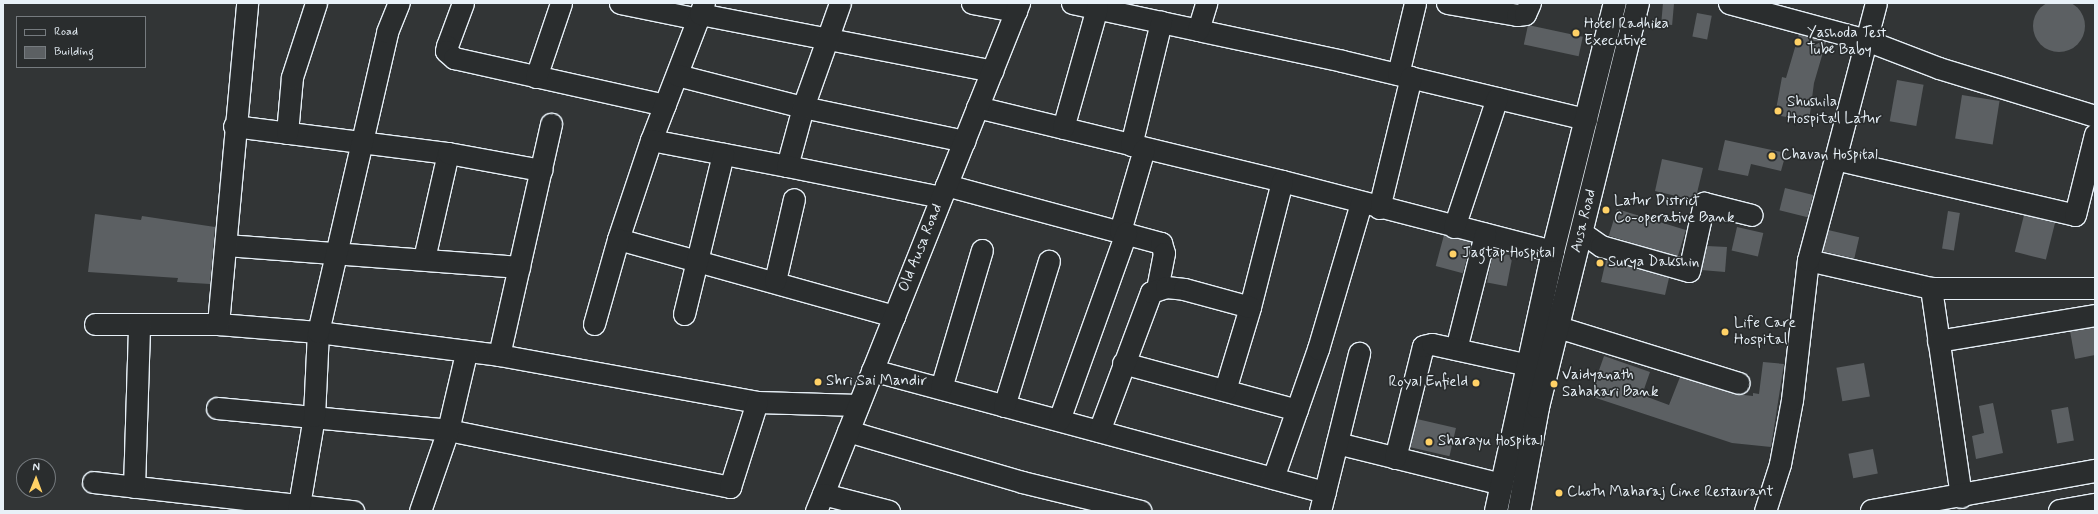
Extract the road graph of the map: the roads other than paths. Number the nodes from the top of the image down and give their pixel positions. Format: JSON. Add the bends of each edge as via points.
{"nodes":[{"id":1,"x":247,"y":3,"type":"edge"},
{"id":2,"x":316,"y":3,"type":"edge"},
{"id":3,"x":399,"y":3,"type":"edge"},
{"id":4,"x":463,"y":3,"type":"edge"},
{"id":5,"x":561,"y":3,"type":"edge"},
{"id":6,"x":620,"y":3,"type":"edge"},
{"id":7,"x":840,"y":3,"type":"edge"},
{"id":8,"x":972,"y":3,"type":"edge"},
{"id":9,"x":1074,"y":3,"type":"edge"},
{"id":10,"x":1206,"y":3,"type":"edge"},
{"id":11,"x":1415,"y":3,"type":"edge"},
{"id":12,"x":1447,"y":3,"type":"edge"},
{"id":13,"x":1530,"y":3,"type":"edge"},
{"id":14,"x":1615,"y":3,"type":"edge"},
{"id":15,"x":1638,"y":3,"type":"edge"},
{"id":16,"x":1729,"y":3,"type":"edge"},
{"id":17,"x":1876,"y":3,"type":"edge"},
{"id":18,"x":1017,"y":7,"type":"edge"},
{"id":19,"x":1757,"y":7,"type":"edge"},
{"id":20,"x":1097,"y":8,"type":"junction"},
{"id":21,"x":1120,"y":8,"type":"edge"},
{"id":22,"x":701,"y":12,"type":"edge"},
{"id":23,"x":1161,"y":22,"type":"junction"},
{"id":24,"x":1198,"y":30,"type":"junction"},
{"id":25,"x":828,"y":38,"type":"junction"},
{"id":26,"x":1866,"y":40,"type":"junction"},
{"id":27,"x":992,"y":71,"type":"junction"},
{"id":28,"x":677,"y":75,"type":"junction"},
{"id":29,"x":1404,"y":76,"type":"junction"},
{"id":30,"x":536,"y":77,"type":"junction"},
{"id":31,"x":1497,"y":98,"type":"junction"},
{"id":32,"x":665,"y":105,"type":"junction"},
{"id":33,"x":803,"y":107,"type":"junction"},
{"id":34,"x":977,"y":107,"type":"junction"},
{"id":35,"x":2095,"y":116,"type":"edge"},
{"id":36,"x":1586,"y":119,"type":"junction"},
{"id":37,"x":551,"y":124,"type":"dead end"},
{"id":38,"x":234,"y":126,"type":"junction"},
{"id":39,"x":1063,"y":128,"type":"junction"},
{"id":40,"x":287,"y":133,"type":"junction"},
{"id":41,"x":2095,"y":134,"type":"edge"},
{"id":42,"x":652,"y":140,"type":"junction"},
{"id":43,"x":964,"y":140,"type":"junction"},
{"id":44,"x":360,"y":142,"type":"junction"},
{"id":45,"x":1137,"y":147,"type":"junction"},
{"id":46,"x":448,"y":153,"type":"junction"},
{"id":47,"x":723,"y":154,"type":"junction"},
{"id":48,"x":1835,"y":159,"type":"junction"},
{"id":49,"x":787,"y":166,"type":"junction"},
{"id":50,"x":541,"y":170,"type":"junction"},
{"id":51,"x":1282,"y":181,"type":"junction"},
{"id":52,"x":2089,"y":185,"type":"edge"},
{"id":53,"x":943,"y":191,"type":"junction"},
{"id":54,"x":794,"y":199,"type":"dead end"},
{"id":55,"x":1370,"y":206,"type":"junction"},
{"id":56,"x":1752,"y":215,"type":"dead end"},
{"id":57,"x":1454,"y":227,"type":"junction"},
{"id":58,"x":1123,"y":232,"type":"junction"},
{"id":59,"x":1581,"y":232,"type":"junction"},
{"id":60,"x":1485,"y":234,"type":"junction"},
{"id":61,"x":618,"y":239,"type":"junction"},
{"id":62,"x":226,"y":245,"type":"junction"},
{"id":63,"x":982,"y":250,"type":"dead end"},
{"id":64,"x":1552,"y":251,"type":"junction"},
{"id":65,"x":335,"y":252,"type":"junction"},
{"id":66,"x":424,"y":259,"type":"junction"},
{"id":67,"x":698,"y":259,"type":"junction"},
{"id":68,"x":1808,"y":260,"type":"junction"},
{"id":69,"x":1049,"y":261,"type":"dead end"},
{"id":70,"x":519,"y":267,"type":"junction"},
{"id":71,"x":775,"y":281,"type":"junction"},
{"id":72,"x":1157,"y":288,"type":"junction"},
{"id":73,"x":1931,"y":288,"type":"junction"},
{"id":74,"x":2095,"y":288,"type":"edge"},
{"id":75,"x":1250,"y":307,"type":"junction"},
{"id":76,"x":684,"y":314,"type":"dead end"},
{"id":77,"x":2095,"y":315,"type":"edge"},
{"id":78,"x":894,"y":316,"type":"junction"},
{"id":79,"x":95,"y":324,"type":"dead end"},
{"id":80,"x":139,"y":324,"type":"junction"},
{"id":81,"x":218,"y":324,"type":"junction"},
{"id":82,"x":594,"y":324,"type":"dead end"},
{"id":83,"x":1558,"y":327,"type":"junction"},
{"id":84,"x":318,"y":332,"type":"junction"},
{"id":85,"x":1938,"y":341,"type":"junction"},
{"id":86,"x":1456,"y":349,"type":"junction"},
{"id":87,"x":466,"y":353,"type":"junction"},
{"id":88,"x":1359,"y":353,"type":"dead end"},
{"id":89,"x":499,"y":356,"type":"junction"},
{"id":90,"x":1124,"y":363,"type":"junction"},
{"id":91,"x":1528,"y":365,"type":"junction"},
{"id":92,"x":872,"y":370,"type":"junction"},
{"id":93,"x":1739,"y":384,"type":"dead end"},
{"id":94,"x":941,"y":388,"type":"junction"},
{"id":95,"x":1225,"y":390,"type":"junction"},
{"id":96,"x":757,"y":402,"type":"junction"},
{"id":97,"x":858,"y":405,"type":"junction"},
{"id":98,"x":1004,"y":406,"type":"junction"},
{"id":99,"x":217,"y":408,"type":"dead end"},
{"id":100,"x":1297,"y":410,"type":"junction"},
{"id":101,"x":314,"y":416,"type":"junction"},
{"id":102,"x":1059,"y":420,"type":"junction"},
{"id":103,"x":448,"y":430,"type":"junction"},
{"id":104,"x":848,"y":431,"type":"junction"},
{"id":105,"x":1099,"y":431,"type":"junction"},
{"id":106,"x":1337,"y":444,"type":"junction"},
{"id":107,"x":1396,"y":458,"type":"junction"},
{"id":108,"x":2095,"y":471,"type":"edge"},
{"id":109,"x":1273,"y":478,"type":"junction"},
{"id":110,"x":93,"y":482,"type":"dead end"},
{"id":111,"x":1502,"y":484,"type":"junction"},
{"id":112,"x":134,"y":487,"type":"junction"},
{"id":113,"x":1961,"y":497,"type":"junction"},
{"id":114,"x":1322,"y":501,"type":"edge"},
{"id":115,"x":820,"y":502,"type":"edge"},
{"id":116,"x":2095,"y":505,"type":"edge"},
{"id":117,"x":298,"y":508,"type":"edge"},
{"id":118,"x":353,"y":511,"type":"edge"},
{"id":119,"x":420,"y":511,"type":"edge"},
{"id":120,"x":889,"y":511,"type":"edge"},
{"id":121,"x":1141,"y":511,"type":"edge"},
{"id":122,"x":1496,"y":511,"type":"edge"},
{"id":123,"x":1519,"y":511,"type":"edge"},
{"id":124,"x":1765,"y":511,"type":"edge"},
{"id":125,"x":1872,"y":511,"type":"edge"},
{"id":126,"x":2060,"y":511,"type":"edge"}],
"edges":[{"from":1,"to":38,"type":"street"},
{"from":2,"to":40,"type":"street","via":[[292,76]]},
{"from":3,"to":44,"type":"street","via":[[386,32]]},
{"from":4,"to":30,"type":"street","via":[[448,39],[449,55]]},
{"from":5,"to":30,"type":"street"},
{"from":6,"to":22,"type":"street"},
{"from":7,"to":25,"type":"street"},
{"from":8,"to":18,"type":"street"},
{"from":9,"to":20,"type":"street"},
{"from":10,"to":24,"type":"street"},
{"from":11,"to":29,"type":"street"},
{"from":12,"to":13,"type":"street","via":[[1517,15],[1525,14]]},
{"from":14,"to":36,"type":"main road"},
{"from":15,"to":59,"type":"main road","name":"Ausa Road"},
{"from":16,"to":19,"type":"street"},
{"from":17,"to":26,"type":"street"},
{"from":18,"to":27,"type":"street","name":"Old Ausa Road"},
{"from":19,"to":26,"type":"street"},
{"from":20,"to":21,"type":"street"},
{"from":20,"to":39,"type":"street"},
{"from":21,"to":23,"type":"street"},
{"from":22,"to":25,"type":"street"},
{"from":22,"to":28,"type":"street"},
{"from":23,"to":24,"type":"street"},
{"from":23,"to":45,"type":"street"},
{"from":24,"to":29,"type":"street"},
{"from":25,"to":27,"type":"street"},
{"from":25,"to":33,"type":"street"},
{"from":26,"to":35,"type":"street","via":[[1939,68]]},
{"from":26,"to":48,"type":"street"},
{"from":27,"to":34,"type":"street","name":"Old Ausa Road"},
{"from":28,"to":32,"type":"street"},
{"from":28,"to":33,"type":"street"},
{"from":29,"to":31,"type":"street"},
{"from":29,"to":55,"type":"street"},
{"from":30,"to":32,"type":"street"},
{"from":31,"to":36,"type":"street"},
{"from":31,"to":57,"type":"street"},
{"from":32,"to":42,"type":"street"},
{"from":33,"to":43,"type":"street"},
{"from":33,"to":49,"type":"street"},
{"from":34,"to":39,"type":"street"},
{"from":34,"to":43,"type":"street","name":"Old Ausa Road"},
{"from":36,"to":64,"type":"main road"},
{"from":37,"to":50,"type":"street"},
{"from":38,"to":40,"type":"street"},
{"from":38,"to":62,"type":"street"},
{"from":39,"to":45,"type":"street"},
{"from":40,"to":44,"type":"street"},
{"from":41,"to":52,"type":"street"},
{"from":42,"to":47,"type":"street"},
{"from":42,"to":61,"type":"street"},
{"from":43,"to":53,"type":"street","name":"Old Ausa Road"},
{"from":44,"to":46,"type":"street"},
{"from":44,"to":65,"type":"street"},
{"from":45,"to":51,"type":"street"},
{"from":45,"to":58,"type":"street"},
{"from":46,"to":50,"type":"street"},
{"from":46,"to":66,"type":"street"},
{"from":47,"to":49,"type":"street"},
{"from":47,"to":67,"type":"street"},
{"from":48,"to":52,"type":"street","via":[[2075,215]]},
{"from":48,"to":68,"type":"street"},
{"from":49,"to":53,"type":"street"},
{"from":50,"to":70,"type":"street"},
{"from":51,"to":55,"type":"street"},
{"from":51,"to":75,"type":"street"},
{"from":53,"to":58,"type":"street"},
{"from":53,"to":78,"type":"street","name":"Old Ausa Road"},
{"from":54,"to":71,"type":"street"},
{"from":55,"to":57,"type":"street"},
{"from":55,"to":100,"type":"street"},
{"from":56,"to":59,"type":"street","via":[[1704,203],[1689,271],[1601,246]]},
{"from":57,"to":60,"type":"street"},
{"from":58,"to":72,"type":"street","via":[[1161,243],[1163,247]]},
{"from":58,"to":102,"type":"street"},
{"from":59,"to":83,"type":"main road","name":"Ausa Road"},
{"from":60,"to":64,"type":"street"},
{"from":60,"to":86,"type":"street"},
{"from":61,"to":67,"type":"street"},
{"from":61,"to":82,"type":"street"},
{"from":62,"to":65,"type":"street"},
{"from":62,"to":81,"type":"street"},
{"from":63,"to":94,"type":"street"},
{"from":64,"to":91,"type":"main road"},
{"from":65,"to":66,"type":"street"},
{"from":65,"to":84,"type":"street"},
{"from":66,"to":70,"type":"street"},
{"from":67,"to":71,"type":"street"},
{"from":67,"to":76,"type":"street"},
{"from":68,"to":73,"type":"street"},
{"from":68,"to":124,"type":"street","via":[[1792,400],[1780,464]]},
{"from":69,"to":98,"type":"street"},
{"from":70,"to":89,"type":"street"},
{"from":71,"to":78,"type":"street"},
{"from":72,"to":75,"type":"street","via":[[1184,289]]},
{"from":72,"to":90,"type":"street","via":[[1146,300]]},
{"from":73,"to":74,"type":"street"},
{"from":73,"to":85,"type":"street"},
{"from":75,"to":95,"type":"street"},
{"from":77,"to":85,"type":"street"},
{"from":78,"to":92,"type":"street","name":"Old Ausa Road"},
{"from":79,"to":80,"type":"street"},
{"from":80,"to":81,"type":"street"},
{"from":80,"to":112,"type":"street"},
{"from":81,"to":84,"type":"street"},
{"from":83,"to":93,"type":"street"},
{"from":83,"to":123,"type":"main road","name":"Ausa Road","via":[[1538,408]]},
{"from":84,"to":87,"type":"street"},
{"from":84,"to":101,"type":"street"},
{"from":85,"to":113,"type":"street"},
{"from":86,"to":91,"type":"street"},
{"from":86,"to":107,"type":"street","via":[[1427,344],[1420,351]]},
{"from":87,"to":89,"type":"street"},
{"from":87,"to":103,"type":"street"},
{"from":88,"to":106,"type":"street"},
{"from":89,"to":96,"type":"street"},
{"from":90,"to":95,"type":"street"},
{"from":90,"to":105,"type":"street"},
{"from":91,"to":111,"type":"main road"},
{"from":92,"to":94,"type":"street"},
{"from":92,"to":97,"type":"street","name":"Old Ausa Road"},
{"from":94,"to":98,"type":"street"},
{"from":95,"to":100,"type":"street"},
{"from":96,"to":97,"type":"street"},
{"from":96,"to":103,"type":"street","via":[[730,487]]},
{"from":97,"to":104,"type":"street","name":"Old Ausa Road"},
{"from":98,"to":102,"type":"street"},
{"from":99,"to":101,"type":"street"},
{"from":100,"to":109,"type":"street"},
{"from":101,"to":103,"type":"street"},
{"from":101,"to":117,"type":"street"},
{"from":102,"to":105,"type":"street"},
{"from":103,"to":119,"type":"street"},
{"from":104,"to":115,"type":"street","name":"Old Ausa Road"},
{"from":104,"to":121,"type":"street","via":[[1022,482]]},
{"from":105,"to":109,"type":"street"},
{"from":106,"to":107,"type":"street"},
{"from":106,"to":114,"type":"street"},
{"from":107,"to":111,"type":"street"},
{"from":108,"to":113,"type":"main road"},
{"from":109,"to":114,"type":"street"},
{"from":110,"to":112,"type":"street"},
{"from":111,"to":122,"type":"main road"},
{"from":112,"to":117,"type":"street"},
{"from":113,"to":125,"type":"main road"},
{"from":115,"to":120,"type":"street","name":"Old Ausa Road"},
{"from":116,"to":126,"type":"main road"},
{"from":117,"to":118,"type":"street"}]}
